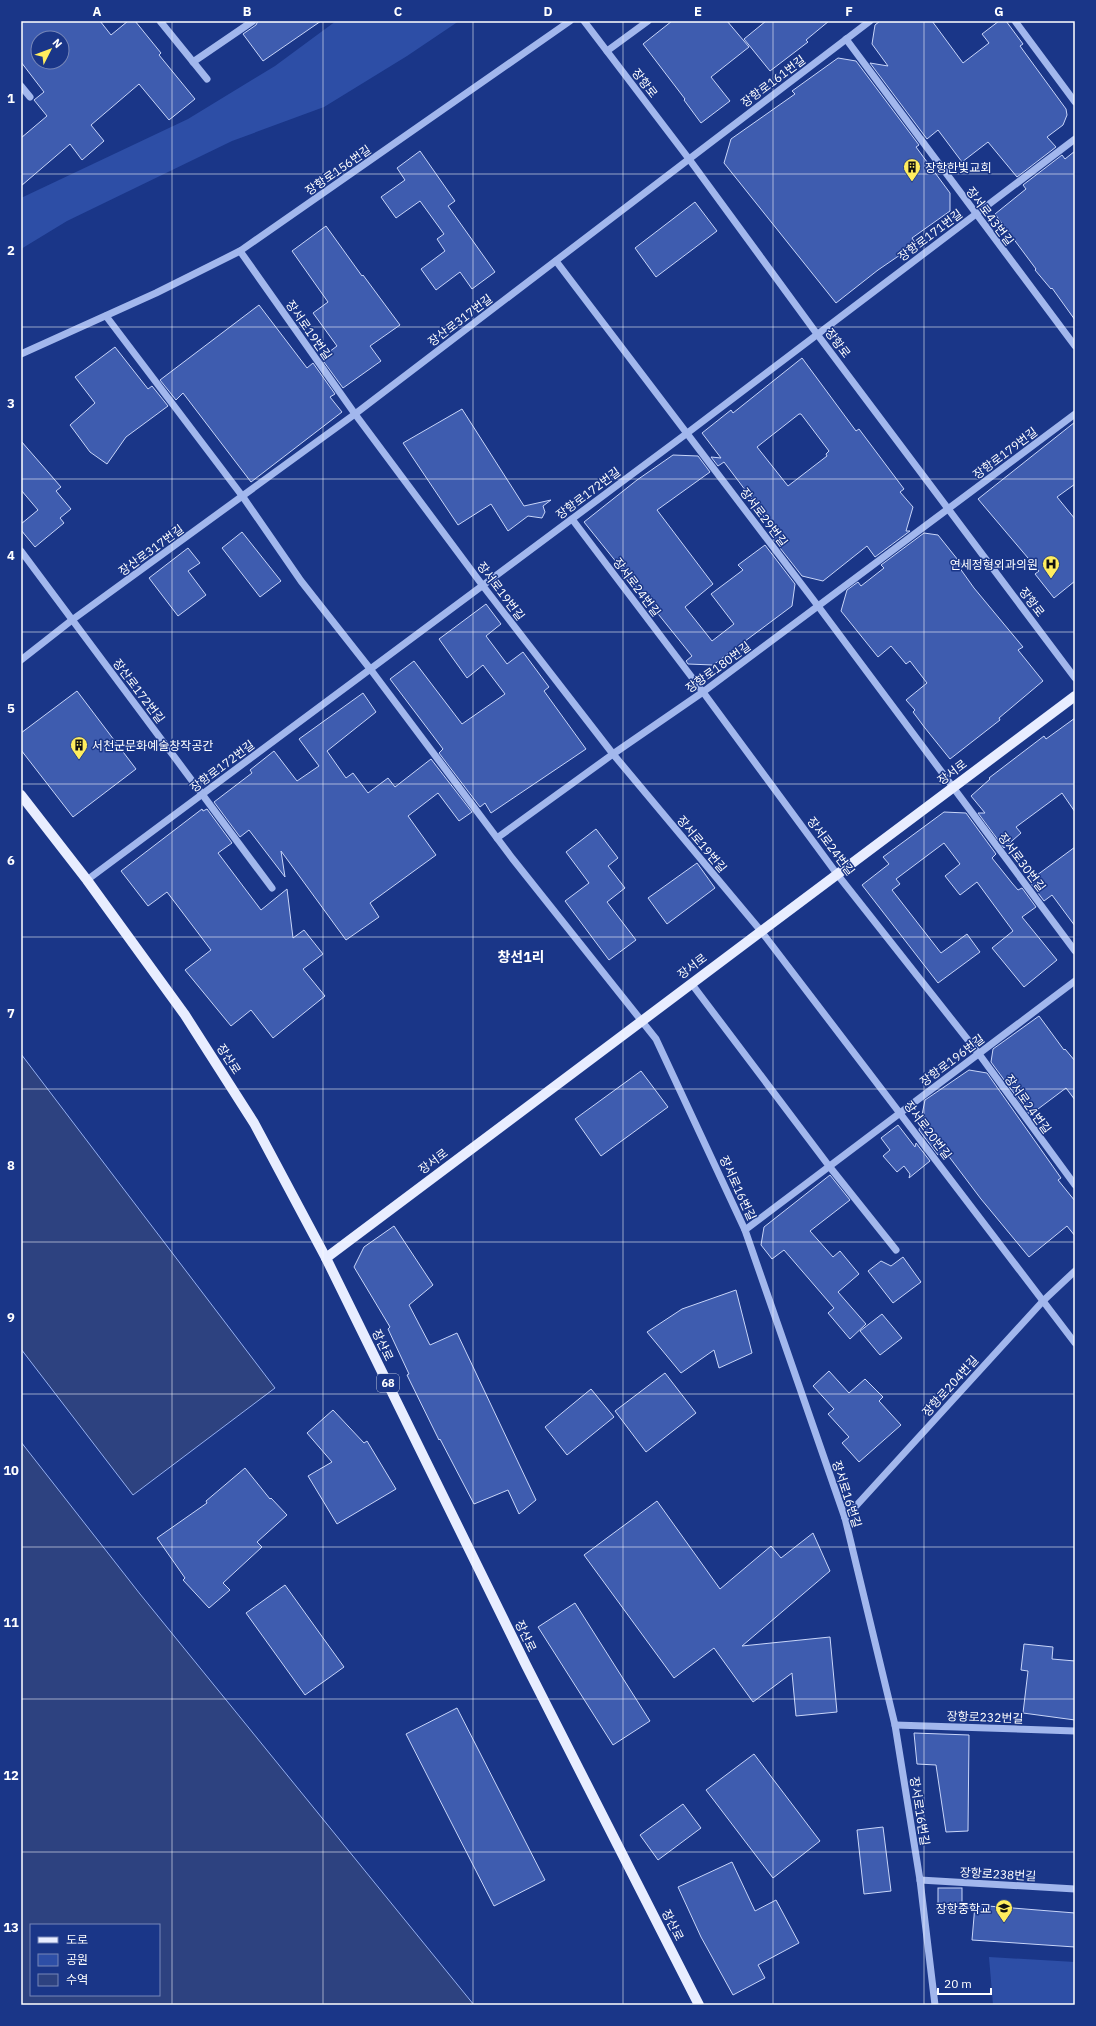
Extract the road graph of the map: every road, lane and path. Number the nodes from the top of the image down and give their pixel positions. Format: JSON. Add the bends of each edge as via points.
{"nodes":[{"id":1,"x":160,"y":21,"type":"edge"},
{"id":2,"x":254,"y":21,"type":"edge"},
{"id":3,"x":570,"y":21,"type":"edge"},
{"id":4,"x":584,"y":21,"type":"edge"},
{"id":5,"x":648,"y":21,"type":"edge"},
{"id":6,"x":870,"y":21,"type":"edge"},
{"id":7,"x":1014,"y":21,"type":"edge"},
{"id":8,"x":846,"y":39,"type":"junction"},
{"id":9,"x":607,"y":52,"type":"junction"},
{"id":10,"x":193,"y":62,"type":"junction"},
{"id":11,"x":207,"y":79,"type":"dead end"},
{"id":12,"x":21,"y":86,"type":"edge"},
{"id":13,"x":30,"y":97,"type":"dead end"},
{"id":14,"x":1075,"y":102,"type":"edge"},
{"id":15,"x":1075,"y":139,"type":"edge"},
{"id":16,"x":689,"y":159,"type":"junction"},
{"id":17,"x":976,"y":215,"type":"junction"},
{"id":18,"x":240,"y":251,"type":"junction"},
{"id":19,"x":556,"y":261,"type":"junction"},
{"id":20,"x":106,"y":316,"type":"junction"},
{"id":21,"x":817,"y":334,"type":"junction"},
{"id":22,"x":1075,"y":346,"type":"edge"},
{"id":23,"x":21,"y":354,"type":"edge"},
{"id":24,"x":355,"y":414,"type":"junction"},
{"id":25,"x":1075,"y":414,"type":"edge"},
{"id":26,"x":686,"y":434,"type":"junction"},
{"id":27,"x":243,"y":497,"type":"junction"},
{"id":28,"x":948,"y":509,"type":"junction"},
{"id":29,"x":572,"y":519,"type":"junction"},
{"id":30,"x":21,"y":551,"type":"edge"},
{"id":31,"x":483,"y":586,"type":"junction"},
{"id":32,"x":818,"y":606,"type":"junction"},
{"id":33,"x":72,"y":620,"type":"junction"},
{"id":34,"x":21,"y":660,"type":"edge"},
{"id":35,"x":371,"y":670,"type":"junction"},
{"id":36,"x":1075,"y":678,"type":"edge"},
{"id":37,"x":703,"y":692,"type":"junction"},
{"id":38,"x":1075,"y":696,"type":"edge"},
{"id":39,"x":613,"y":754,"type":"junction"},
{"id":40,"x":952,"y":788,"type":"junction"},
{"id":41,"x":203,"y":794,"type":"junction"},
{"id":42,"x":21,"y":795,"type":"edge"},
{"id":43,"x":497,"y":838,"type":"junction"},
{"id":44,"x":837,"y":874,"type":"junction"},
{"id":45,"x":87,"y":880,"type":"junction"},
{"id":46,"x":272,"y":888,"type":"dead end"},
{"id":47,"x":761,"y":931,"type":"junction"},
{"id":48,"x":1075,"y":951,"type":"edge"},
{"id":49,"x":1075,"y":980,"type":"edge"},
{"id":50,"x":691,"y":983,"type":"junction"},
{"id":51,"x":642,"y":1020,"type":"junction"},
{"id":52,"x":978,"y":1054,"type":"junction"},
{"id":53,"x":900,"y":1112,"type":"junction"},
{"id":54,"x":829,"y":1166,"type":"junction"},
{"id":55,"x":1075,"y":1185,"type":"edge"},
{"id":56,"x":745,"y":1230,"type":"junction"},
{"id":57,"x":896,"y":1250,"type":"dead end"},
{"id":58,"x":326,"y":1258,"type":"junction"},
{"id":59,"x":1075,"y":1271,"type":"edge"},
{"id":60,"x":1043,"y":1301,"type":"junction"},
{"id":61,"x":1075,"y":1343,"type":"edge"},
{"id":62,"x":845,"y":1518,"type":"junction"},
{"id":63,"x":895,"y":1725,"type":"junction"},
{"id":64,"x":1075,"y":1731,"type":"edge"},
{"id":65,"x":920,"y":1880,"type":"junction"},
{"id":66,"x":1075,"y":1889,"type":"edge"},
{"id":67,"x":699,"y":2005,"type":"edge"},
{"id":68,"x":935,"y":2005,"type":"edge"}],
"edges":[{"from":1,"to":10,"type":"street"},
{"from":2,"to":10,"type":"street"},
{"from":3,"to":18,"type":"street","name":"장항로156번길"},
{"from":4,"to":9,"type":"street","name":"장항로"},
{"from":5,"to":9,"type":"street"},
{"from":6,"to":8,"type":"street","name":"장항로161번길"},
{"from":7,"to":14,"type":"street"},
{"from":8,"to":16,"type":"street","name":"장항로161번길"},
{"from":8,"to":17,"type":"street","name":"장서로43번길"},
{"from":9,"to":16,"type":"street","name":"장항로"},
{"from":10,"to":11,"type":"street"},
{"from":12,"to":13,"type":"street"},
{"from":15,"to":17,"type":"street","name":"장항로171번길"},
{"from":16,"to":19,"type":"street","name":"장산로317번길"},
{"from":16,"to":21,"type":"street","name":"장항로"},
{"from":17,"to":21,"type":"street","name":"장항로171번길"},
{"from":17,"to":22,"type":"street","name":"장서로43번길"},
{"from":18,"to":20,"type":"street","name":"장항로156번길"},
{"from":18,"to":24,"type":"street","name":"장서로19번길"},
{"from":19,"to":24,"type":"street","name":"장산로317번길"},
{"from":19,"to":26,"type":"street","name":"장서로29번길"},
{"from":20,"to":23,"type":"street","name":"장항로156번길"},
{"from":20,"to":27,"type":"street"},
{"from":21,"to":26,"type":"street","name":"장항로172번길"},
{"from":21,"to":28,"type":"street","name":"장항로"},
{"from":24,"to":27,"type":"street","name":"장산로317번길"},
{"from":24,"to":31,"type":"street","name":"장서로19번길"},
{"from":25,"to":28,"type":"street","name":"장항로179번길"},
{"from":26,"to":29,"type":"street","name":"장항로172번길"},
{"from":26,"to":32,"type":"street","name":"장서로29번길"},
{"from":27,"to":33,"type":"street","name":"장산로317번길"},
{"from":27,"to":35,"type":"street","via":[[301,581]]},
{"from":28,"to":32,"type":"street","name":"장항로180번길"},
{"from":28,"to":36,"type":"street","name":"장항로"},
{"from":29,"to":31,"type":"street","name":"장항로172번길"},
{"from":29,"to":37,"type":"street","name":"장서로24번길"},
{"from":30,"to":33,"type":"street"},
{"from":31,"to":35,"type":"street","name":"장항로172번길"},
{"from":31,"to":39,"type":"street","name":"장서로19번길"},
{"from":32,"to":37,"type":"street","name":"장항로180번길"},
{"from":32,"to":40,"type":"street","name":"장서로29번길"},
{"from":33,"to":34,"type":"street","name":"장산로317번길"},
{"from":33,"to":41,"type":"street","name":"장산로172번길"},
{"from":35,"to":41,"type":"street","name":"장항로172번길"},
{"from":35,"to":43,"type":"street","name":"장서로16번길"},
{"from":37,"to":39,"type":"street","name":"장항로180번길"},
{"from":37,"to":44,"type":"street","name":"장서로24번길"},
{"from":38,"to":40,"type":"main road","name":"장서로"},
{"from":39,"to":43,"type":"street","name":"장항로180번길"},
{"from":39,"to":47,"type":"street","name":"장서로19번길"},
{"from":40,"to":44,"type":"main road","name":"장서로"},
{"from":40,"to":48,"type":"street","name":"장서로30번길"},
{"from":41,"to":45,"type":"street","name":"장항로172번길"},
{"from":41,"to":46,"type":"street","name":"장산로172번길"},
{"from":42,"to":45,"type":"main road","name":"장산로","number":"68"},
{"from":43,"to":51,"type":"street","name":"장서로16번길"},
{"from":44,"to":47,"type":"main road","name":"장서로"},
{"from":44,"to":52,"type":"street","name":"장서로24번길"},
{"from":45,"to":58,"type":"main road","name":"장산로","number":"68","via":[[185,1015],[254,1123]]},
{"from":47,"to":50,"type":"main road","name":"장서로"},
{"from":47,"to":53,"type":"street","name":"장서로20번길"},
{"from":49,"to":52,"type":"street","name":"장항로196번길"},
{"from":50,"to":51,"type":"main road","name":"장서로"},
{"from":50,"to":54,"type":"street"},
{"from":51,"to":56,"type":"street","name":"장서로16번길","via":[[656,1039]]},
{"from":51,"to":58,"type":"main road","name":"장서로"},
{"from":52,"to":53,"type":"street","name":"장항로196번길"},
{"from":52,"to":55,"type":"street","name":"장서로24번길"},
{"from":53,"to":54,"type":"street","name":"장항로196번길"},
{"from":53,"to":60,"type":"street","name":"장서로20번길"},
{"from":54,"to":56,"type":"street","name":"장항로196번길"},
{"from":54,"to":57,"type":"street"},
{"from":56,"to":62,"type":"street","name":"장서로16번길"},
{"from":58,"to":67,"type":"main road","name":"장산로","number":"68","via":[[530,1672]]},
{"from":59,"to":60,"type":"street","name":"장항로204번길"},
{"from":60,"to":61,"type":"street","name":"장서로20번길"},
{"from":60,"to":62,"type":"street","name":"장항로204번길"},
{"from":62,"to":63,"type":"street","name":"장서로16번길"},
{"from":63,"to":64,"type":"street","name":"장항로232번길"},
{"from":63,"to":65,"type":"street","name":"장서로16번길"},
{"from":65,"to":66,"type":"street","name":"장항로238번길"},
{"from":65,"to":68,"type":"street","name":"장서로16번길"}]}
